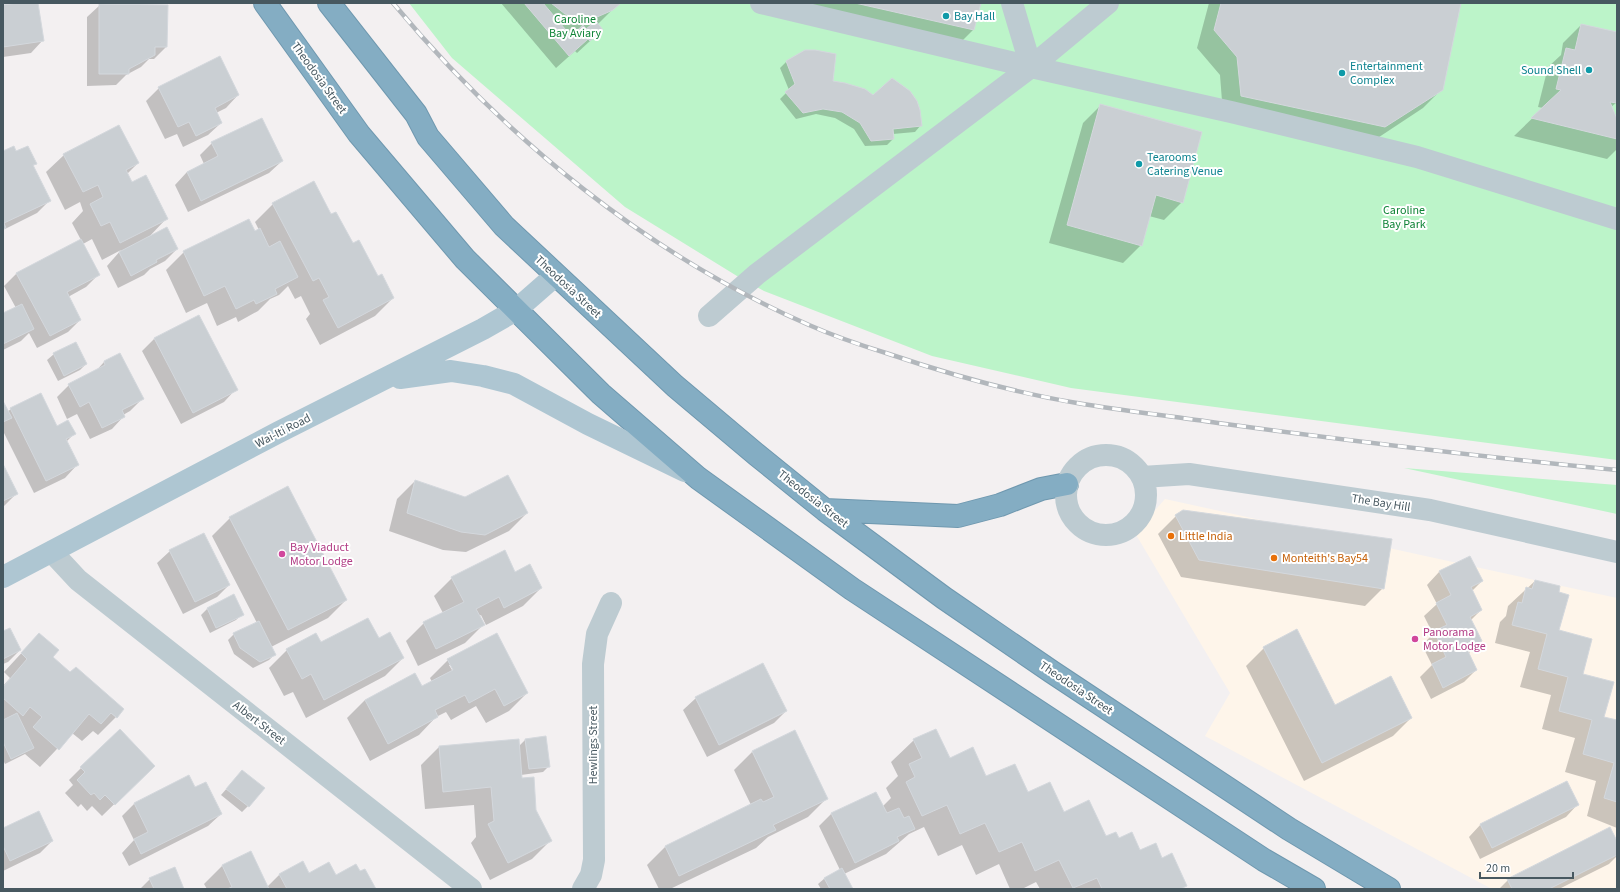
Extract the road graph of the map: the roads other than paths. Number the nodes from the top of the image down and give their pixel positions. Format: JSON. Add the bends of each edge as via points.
{"nodes":[{"id":1,"x":265,"y":3,"type":"edge"},
{"id":2,"x":329,"y":3,"type":"edge"},
{"id":3,"x":761,"y":3,"type":"edge"},
{"id":4,"x":1012,"y":3,"type":"edge"},
{"id":5,"x":1108,"y":3,"type":"edge"},
{"id":6,"x":1030,"y":67,"type":"junction"},
{"id":7,"x":1617,"y":219,"type":"edge"},
{"id":8,"x":556,"y":275,"type":"junction"},
{"id":9,"x":516,"y":310,"type":"junction"},
{"id":10,"x":709,"y":316,"type":"dead end"},
{"id":11,"x":383,"y":381,"type":"junction"},
{"id":12,"x":698,"y":478,"type":"junction"},
{"id":13,"x":1142,"y":478,"type":"junction"},
{"id":14,"x":1067,"y":484,"type":"junction"},
{"id":15,"x":826,"y":510,"type":"junction"},
{"id":16,"x":52,"y":552,"type":"junction"},
{"id":17,"x":1617,"y":552,"type":"edge"},
{"id":18,"x":3,"y":577,"type":"edge"},
{"id":19,"x":610,"y":603,"type":"dead end"},
{"id":20,"x":471,"y":889,"type":"edge"},
{"id":21,"x":584,"y":889,"type":"edge"},
{"id":22,"x":1314,"y":889,"type":"edge"},
{"id":23,"x":1390,"y":889,"type":"edge"}],
"edges":[{"from":1,"to":9,"type":"highway","name":"Theodosia Street","via":[[359,134],[465,258]]},
{"from":2,"to":8,"type":"highway","name":"Theodosia Street","via":[[416,114],[428,137],[504,226]]},
{"from":3,"to":6,"type":"street"},
{"from":4,"to":6,"type":"street"},
{"from":5,"to":6,"type":"street"},
{"from":6,"to":7,"type":"street","via":[[1418,157]]},
{"from":6,"to":10,"type":"street","via":[[757,274]]},
{"from":8,"to":9,"type":"main road","name":"Wai-Iti Road"},
{"from":8,"to":15,"type":"highway","name":"Theodosia Street","via":[[675,386]]},
{"from":9,"to":11,"type":"main road","name":"Wai-Iti Road"},
{"from":9,"to":12,"type":"highway","name":"Theodosia Street","via":[[601,394]]},
{"from":11,"to":12,"type":"main road","via":[[450,371],[514,384]]},
{"from":11,"to":16,"type":"main road","name":"Wai-Iti Road","via":[[279,432]]},
{"from":12,"to":22,"type":"highway","name":"Theodosia Street","via":[[852,589],[1258,856]]},
{"from":13,"to":14,"type":"street","via":[[1126,460],[1114,455],[1102,455],[1080,464],[1072,472]]},
{"from":13,"to":14,"type":"street","via":[[1146,490],[1141,515],[1122,532],[1107,535],[1092,533],[1079,525],[1070,513],[1066,498]]},
{"from":13,"to":17,"type":"street","name":"The Bay Hill","via":[[1189,474],[1430,510]]},
{"from":14,"to":15,"type":"highway","via":[[1041,489],[1000,506],[958,516]]},
{"from":15,"to":23,"type":"highway","name":"Theodosia Street","via":[[944,598],[1052,672],[1288,829]]},
{"from":16,"to":18,"type":"main road","name":"Wai-Iti Road"},
{"from":16,"to":20,"type":"street","name":"Albert Street","via":[[78,580]]},
{"from":19,"to":21,"type":"street","name":"Hewlings Street","via":[[597,634],[593,664],[594,860],[591,875]]}]}
